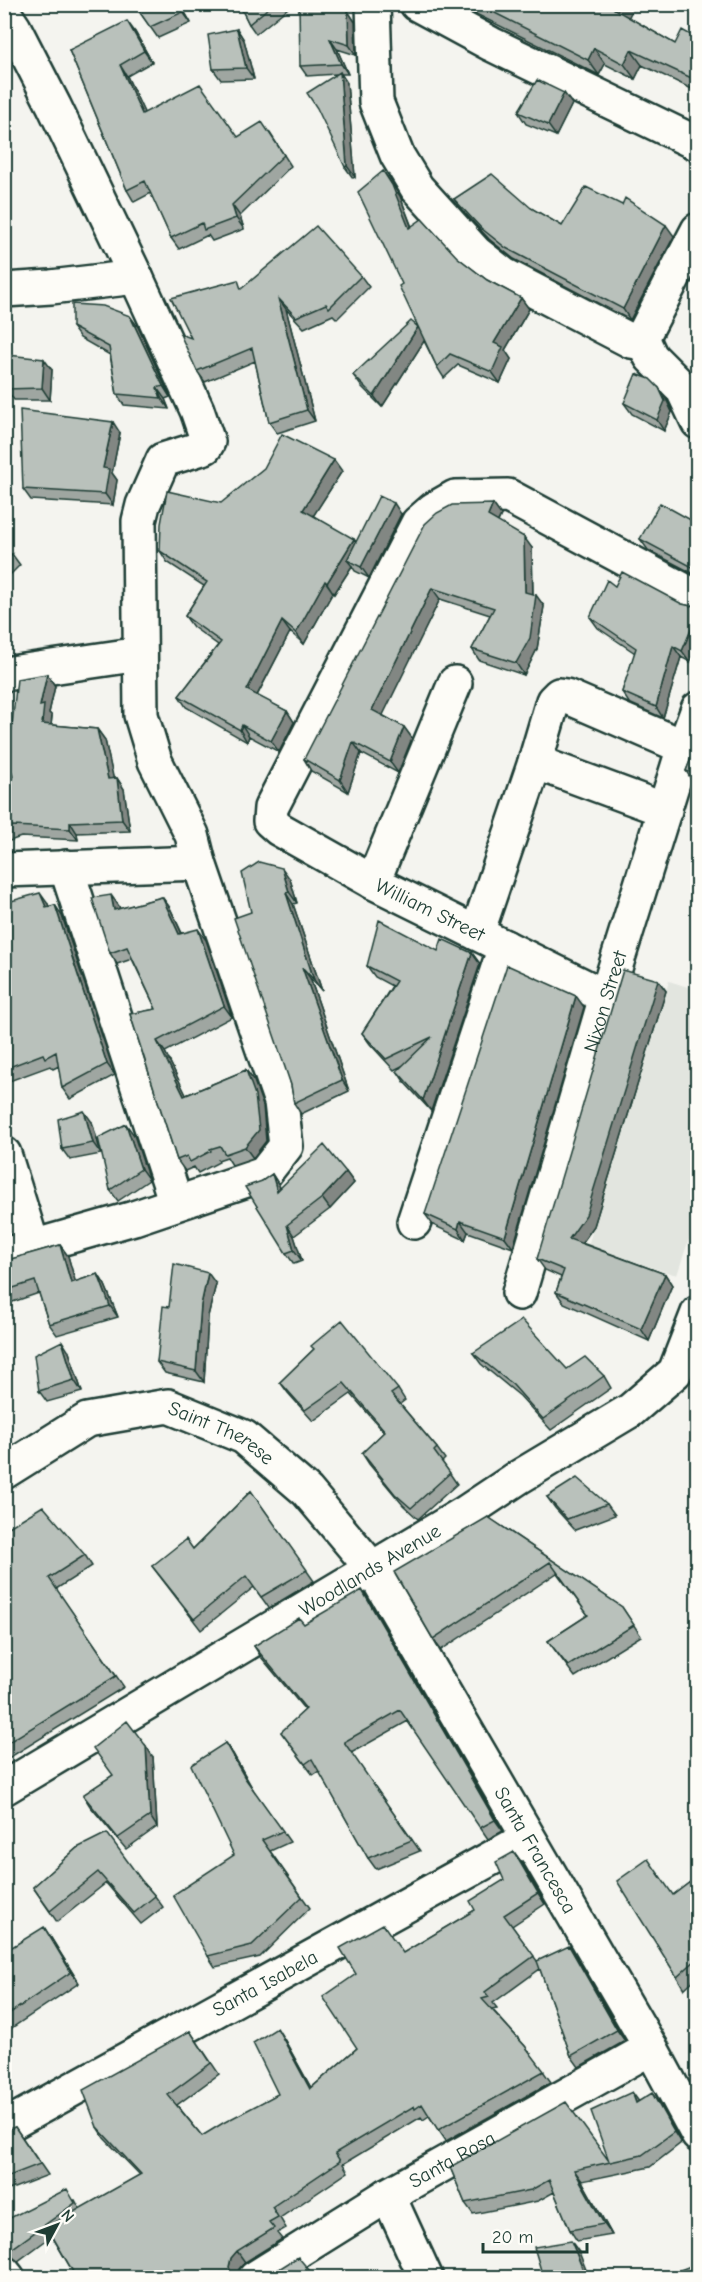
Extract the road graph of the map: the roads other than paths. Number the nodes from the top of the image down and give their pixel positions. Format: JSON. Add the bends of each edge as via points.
{"nodes":[{"id":1,"x":373,"y":4,"type":"edge"},
{"id":2,"x":417,"y":4,"type":"edge"},
{"id":3,"x":4,"y":13,"type":"edge"},
{"id":4,"x":698,"y":144,"type":"edge"},
{"id":5,"x":698,"y":230,"type":"edge"},
{"id":6,"x":136,"y":277,"type":"junction"},
{"id":7,"x":4,"y":290,"type":"edge"},
{"id":8,"x":642,"y":338,"type":"junction"},
{"id":9,"x":698,"y":422,"type":"edge"},
{"id":10,"x":698,"y":598,"type":"edge"},
{"id":11,"x":140,"y":654,"type":"junction"},
{"id":12,"x":4,"y":674,"type":"edge"},
{"id":13,"x":455,"y":683,"type":"dead end"},
{"id":14,"x":698,"y":709,"type":"edge"},
{"id":15,"x":684,"y":747,"type":"junction"},
{"id":16,"x":535,"y":762,"type":"junction"},
{"id":17,"x":665,"y":810,"type":"junction"},
{"id":18,"x":199,"y":863,"type":"junction"},
{"id":19,"x":66,"y":867,"type":"junction"},
{"id":20,"x":4,"y":870,"type":"edge"},
{"id":21,"x":373,"y":882,"type":"junction"},
{"id":22,"x":491,"y":940,"type":"junction"},
{"id":23,"x":606,"y":997,"type":"junction"},
{"id":24,"x":4,"y":1154,"type":"edge"},
{"id":25,"x":176,"y":1203,"type":"junction"},
{"id":26,"x":414,"y":1222,"type":"dead end"},
{"id":27,"x":19,"y":1251,"type":"edge"},
{"id":28,"x":519,"y":1293,"type":"dead end"},
{"id":29,"x":698,"y":1313,"type":"edge"},
{"id":30,"x":4,"y":1472,"type":"edge"},
{"id":31,"x":371,"y":1568,"type":"junction"},
{"id":32,"x":4,"y":1788,"type":"edge"},
{"id":33,"x":528,"y":1838,"type":"junction"},
{"id":34,"x":651,"y":2048,"type":"junction"},
{"id":35,"x":4,"y":2127,"type":"edge"},
{"id":36,"x":698,"y":2135,"type":"edge"},
{"id":37,"x":388,"y":2195,"type":"junction"},
{"id":38,"x":4,"y":2273,"type":"edge"},
{"id":39,"x":8,"y":2277,"type":"edge"},
{"id":40,"x":255,"y":2277,"type":"edge"},
{"id":41,"x":426,"y":2277,"type":"edge"}],
"edges":[{"from":1,"to":8,"type":"street","via":[[376,102],[397,154],[417,188],[476,253],[504,275],[631,341]]},
{"from":2,"to":4,"type":"street","via":[[491,45]]},
{"from":3,"to":6,"type":"street","via":[[54,106]]},
{"from":5,"to":8,"type":"street"},
{"from":6,"to":7,"type":"street"},
{"from":6,"to":11,"type":"street","via":[[208,442],[205,447],[163,460],[143,505],[137,546]]},
{"from":8,"to":9,"type":"street","via":[[651,357],[682,388]]},
{"from":10,"to":21,"type":"street","name":"William Street","via":[[508,496],[455,497],[434,509],[418,523],[271,808],[270,821],[279,829]]},
{"from":11,"to":12,"type":"street"},
{"from":11,"to":18,"type":"street","via":[[141,715],[147,737],[192,835]]},
{"from":13,"to":21,"type":"street"},
{"from":14,"to":15,"type":"street","name":"Nixon Street"},
{"from":15,"to":16,"type":"street","via":[[559,695],[553,701]]},
{"from":15,"to":17,"type":"street","name":"Nixon Street"},
{"from":16,"to":17,"type":"street"},
{"from":16,"to":22,"type":"street"},
{"from":17,"to":23,"type":"street","name":"Nixon Street"},
{"from":18,"to":19,"type":"street"},
{"from":18,"to":25,"type":"street","via":[[281,1102],[286,1146],[264,1173]]},
{"from":19,"to":20,"type":"street"},
{"from":19,"to":25,"type":"street"},
{"from":21,"to":22,"type":"street","name":"William Street"},
{"from":22,"to":23,"type":"street","name":"William Street"},
{"from":22,"to":26,"type":"street"},
{"from":23,"to":28,"type":"street","name":"Nixon Street"},
{"from":24,"to":27,"type":"street"},
{"from":25,"to":27,"type":"street"},
{"from":29,"to":31,"type":"street","name":"Woodlands Avenue","via":[[675,1372],[631,1410]]},
{"from":30,"to":31,"type":"street","name":"Saint Therese","via":[[87,1420],[168,1406],[244,1437],[307,1491]]},
{"from":31,"to":32,"type":"street","name":"Woodlands Avenue"},
{"from":31,"to":33,"type":"street","name":"Santa Francesca"},
{"from":33,"to":34,"type":"street","name":"Santa Francesca"},
{"from":33,"to":35,"type":"street","name":"Santa Isabela"},
{"from":34,"to":36,"type":"street","name":"Santa Francesca"},
{"from":34,"to":37,"type":"street","name":"Santa Rosa"},
{"from":37,"to":40,"type":"street","name":"Santa Rosa"},
{"from":37,"to":41,"type":"street"},
{"from":38,"to":39,"type":"street"}]}
